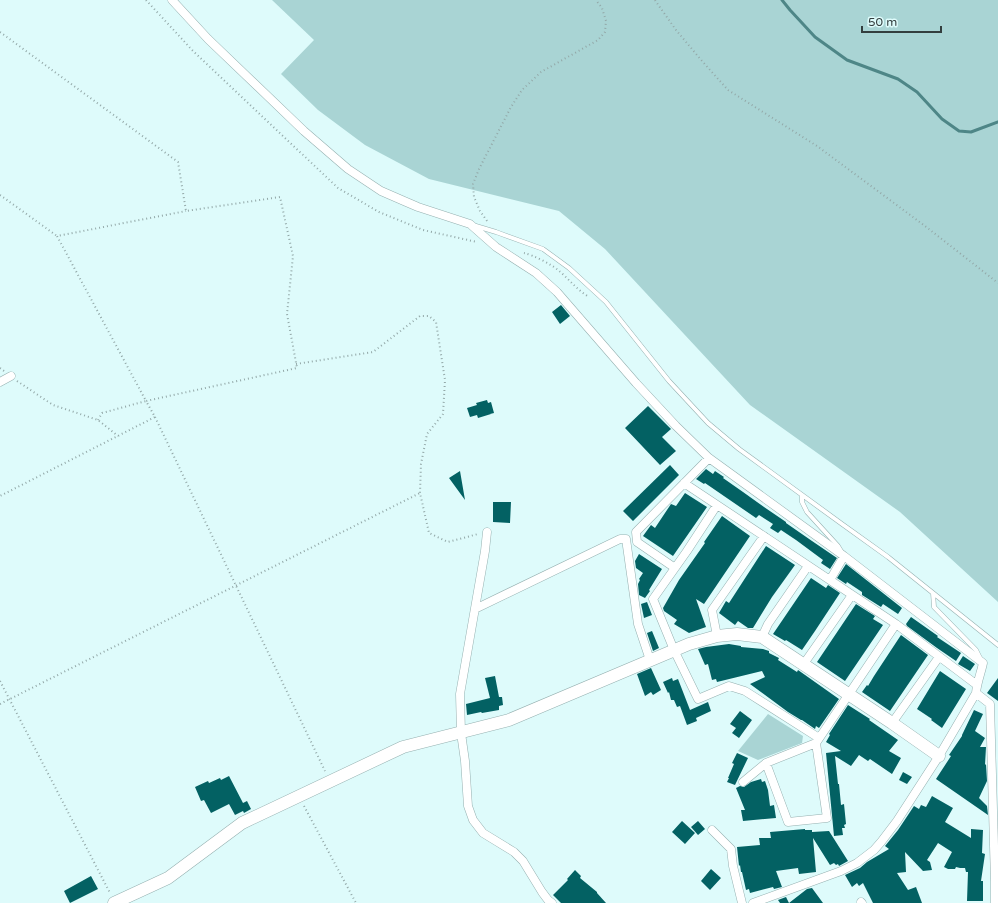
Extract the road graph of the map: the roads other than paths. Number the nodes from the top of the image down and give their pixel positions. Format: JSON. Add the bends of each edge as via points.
{"nodes":[{"id":1,"x":172,"y":0,"type":"edge"},
{"id":2,"x":470,"y":224,"type":"junction"},
{"id":3,"x":11,"y":376,"type":"road end"},
{"id":4,"x":0,"y":382,"type":"edge"},
{"id":5,"x":708,"y":458,"type":"junction"},
{"id":6,"x":684,"y":483,"type":"junction"},
{"id":7,"x":802,"y":496,"type":"junction"},
{"id":8,"x":717,"y":505,"type":"junction"},
{"id":9,"x":487,"y":532,"type":"road end"},
{"id":10,"x":636,"y":532,"type":"junction"},
{"id":11,"x":764,"y":536,"type":"junction"},
{"id":12,"x":626,"y":539,"type":"junction"},
{"id":13,"x":844,"y":556,"type":"junction"},
{"id":14,"x":808,"y":566,"type":"junction"},
{"id":15,"x":675,"y":568,"type":"junction"},
{"id":16,"x":830,"y":580,"type":"junction"},
{"id":17,"x":933,"y":593,"type":"junction"},
{"id":18,"x":852,"y":595,"type":"junction"},
{"id":19,"x":475,"y":609,"type":"junction"},
{"id":20,"x":896,"y":624,"type":"junction"},
{"id":21,"x":717,"y":636,"type":"junction"},
{"id":22,"x":762,"y":637,"type":"junction"},
{"id":23,"x":998,"y":645,"type":"edge"},
{"id":24,"x":674,"y":650,"type":"junction"},
{"id":25,"x":939,"y":657,"type":"junction"},
{"id":26,"x":650,"y":660,"type":"junction"},
{"id":27,"x":983,"y":663,"type":"junction"},
{"id":28,"x":804,"y":665,"type":"junction"},
{"id":29,"x":976,"y":689,"type":"junction"},
{"id":30,"x":848,"y":694,"type":"junction"},
{"id":31,"x":892,"y":723,"type":"junction"},
{"id":32,"x":461,"y":733,"type":"junction"},
{"id":33,"x":990,"y":733,"type":"junction"},
{"id":34,"x":998,"y":738,"type":"edge"},
{"id":35,"x":817,"y":740,"type":"junction"},
{"id":36,"x":939,"y":756,"type":"junction"},
{"id":37,"x":766,"y":763,"type":"junction"},
{"id":38,"x":743,"y":782,"type":"dead end"},
{"id":39,"x":712,"y":830,"type":"dead end"},
{"id":40,"x":114,"y":903,"type":"edge"},
{"id":41,"x":552,"y":903,"type":"edge"},
{"id":42,"x":742,"y":903,"type":"edge"},
{"id":43,"x":753,"y":903,"type":"edge"},
{"id":44,"x":995,"y":903,"type":"edge"}],
"edges":[{"from":1,"to":2,"type":"street","via":[[208,39],[304,131],[348,169],[381,191],[418,207]]},
{"from":2,"to":5,"type":"street","via":[[496,247],[536,273],[557,292],[636,384]]},
{"from":2,"to":7,"type":"lane","via":[[543,249],[569,268],[606,302],[669,381],[708,423]]},
{"from":3,"to":4,"type":"street"},
{"from":5,"to":6,"type":"street"},
{"from":5,"to":13,"type":"street"},
{"from":6,"to":8,"type":"street"},
{"from":6,"to":10,"type":"street"},
{"from":7,"to":13,"type":"lane","via":[[802,502],[808,512]]},
{"from":7,"to":17,"type":"lane","via":[[888,556]]},
{"from":8,"to":11,"type":"street"},
{"from":8,"to":15,"type":"street"},
{"from":9,"to":19,"type":"street"},
{"from":10,"to":12,"type":"street"},
{"from":10,"to":15,"type":"street","via":[[637,542]]},
{"from":11,"to":14,"type":"street"},
{"from":11,"to":21,"type":"street","via":[[712,610]]},
{"from":12,"to":19,"type":"street","via":[[620,539]]},
{"from":12,"to":26,"type":"street","via":[[638,624]]},
{"from":13,"to":16,"type":"street"},
{"from":13,"to":27,"type":"street"},
{"from":14,"to":16,"type":"street"},
{"from":14,"to":22,"type":"street","via":[[768,624]]},
{"from":15,"to":24,"type":"street","via":[[653,599]]},
{"from":16,"to":18,"type":"street"},
{"from":17,"to":23,"type":"lane"},
{"from":17,"to":27,"type":"lane","via":[[934,607],[976,650]]},
{"from":18,"to":20,"type":"street"},
{"from":18,"to":28,"type":"street"},
{"from":19,"to":32,"type":"street","via":[[460,694]]},
{"from":20,"to":25,"type":"street"},
{"from":20,"to":30,"type":"street"},
{"from":21,"to":22,"type":"street","via":[[737,634]]},
{"from":21,"to":24,"type":"street"},
{"from":22,"to":28,"type":"street"},
{"from":24,"to":26,"type":"street"},
{"from":24,"to":35,"type":"street","via":[[698,699],[729,686],[745,691]]},
{"from":25,"to":29,"type":"street"},
{"from":25,"to":31,"type":"street"},
{"from":26,"to":32,"type":"street","via":[[509,720]]},
{"from":27,"to":29,"type":"street"},
{"from":28,"to":30,"type":"street"},
{"from":29,"to":33,"type":"street","via":[[990,704]]},
{"from":29,"to":36,"type":"street"},
{"from":30,"to":31,"type":"street"},
{"from":30,"to":35,"type":"street"},
{"from":31,"to":36,"type":"street"},
{"from":32,"to":40,"type":"street","via":[[403,747],[242,823],[168,878]]},
{"from":32,"to":41,"type":"street","via":[[466,761],[467,800],[473,820],[483,833],[514,852],[523,861]]},
{"from":33,"to":34,"type":"street"},
{"from":33,"to":44,"type":"street"},
{"from":35,"to":37,"type":"street"},
{"from":35,"to":37,"type":"street","via":[[827,818],[788,822]]},
{"from":36,"to":43,"type":"street","via":[[894,825],[866,857],[841,871]]},
{"from":37,"to":38,"type":"street"},
{"from":39,"to":42,"type":"street","via":[[731,849]]}]}
